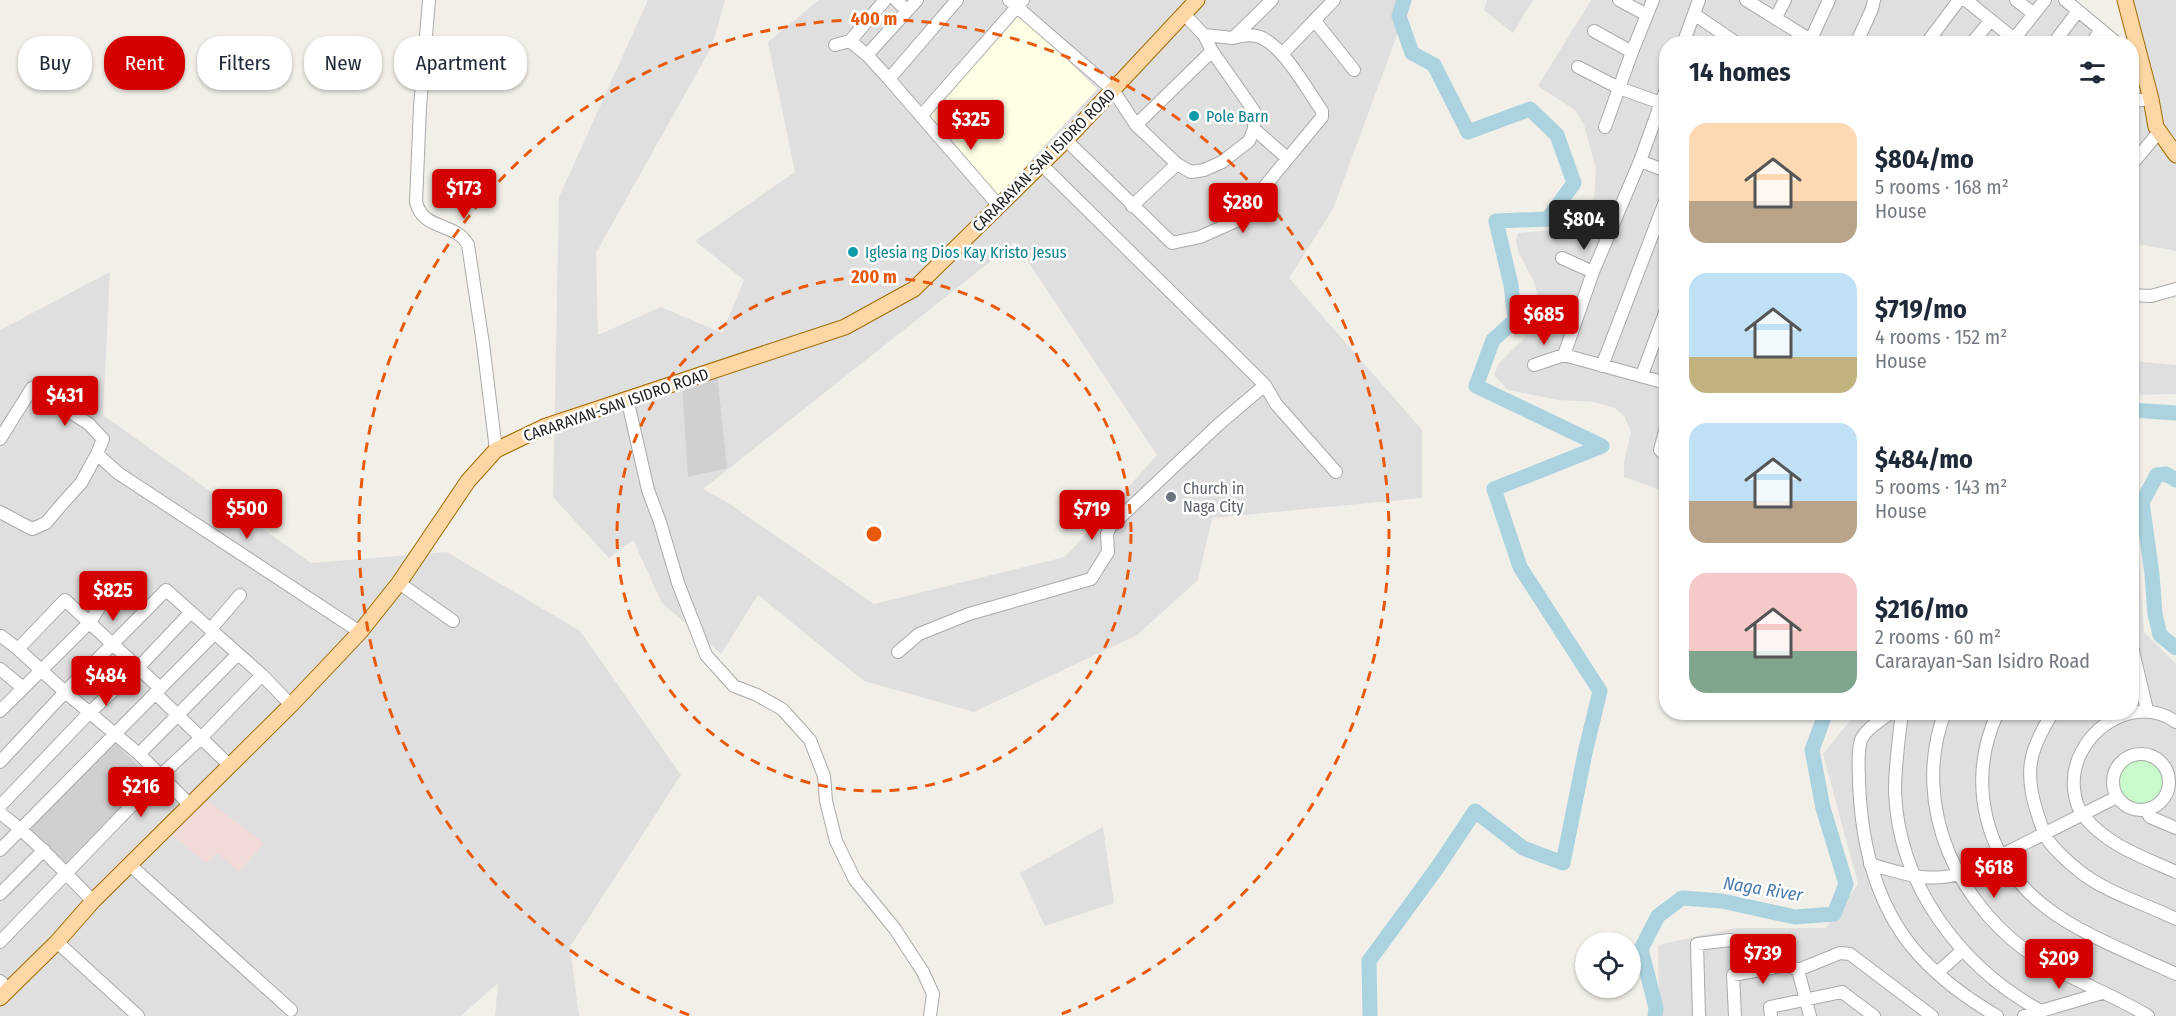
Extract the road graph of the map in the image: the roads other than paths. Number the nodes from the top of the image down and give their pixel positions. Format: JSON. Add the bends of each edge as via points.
{"nodes":[{"id":1,"x":429,"y":0,"type":"edge"},
{"id":2,"x":885,"y":0,"type":"edge"},
{"id":3,"x":896,"y":0,"type":"edge"},
{"id":4,"x":917,"y":0,"type":"edge"},
{"id":5,"x":957,"y":0,"type":"edge"},
{"id":6,"x":1197,"y":0,"type":"edge"},
{"id":7,"x":1272,"y":0,"type":"edge"},
{"id":8,"x":1334,"y":0,"type":"edge"},
{"id":9,"x":1619,"y":0,"type":"edge"},
{"id":10,"x":1653,"y":0,"type":"edge"},
{"id":11,"x":1699,"y":0,"type":"edge"},
{"id":12,"x":1746,"y":0,"type":"edge"},
{"id":13,"x":1785,"y":0,"type":"edge"},
{"id":14,"x":1829,"y":0,"type":"edge"},
{"id":15,"x":1874,"y":0,"type":"edge"},
{"id":16,"x":1959,"y":0,"type":"edge"},
{"id":17,"x":1966,"y":0,"type":"edge"},
{"id":18,"x":2016,"y":0,"type":"edge"},
{"id":19,"x":2045,"y":0,"type":"edge"},
{"id":20,"x":2065,"y":0,"type":"edge"},
{"id":21,"x":2125,"y":0,"type":"edge"},
{"id":22,"x":1016,"y":3,"type":"edge"},
{"id":23,"x":907,"y":11,"type":"junction"},
{"id":24,"x":2078,"y":11,"type":"junction"},
{"id":25,"x":1184,"y":14,"type":"junction"},
{"id":26,"x":1694,"y":14,"type":"junction"},
{"id":27,"x":2034,"y":14,"type":"junction"},
{"id":28,"x":1647,"y":15,"type":"junction"},
{"id":29,"x":1776,"y":17,"type":"junction"},
{"id":30,"x":1991,"y":20,"type":"junction"},
{"id":31,"x":1315,"y":21,"type":"junction"},
{"id":32,"x":2101,"y":30,"type":"junction"},
{"id":33,"x":1594,"y":31,"type":"dead end"},
{"id":34,"x":1204,"y":35,"type":"junction"},
{"id":35,"x":1686,"y":36,"type":"edge"},
{"id":36,"x":1722,"y":36,"type":"edge"},
{"id":37,"x":1806,"y":36,"type":"edge"},
{"id":38,"x":1816,"y":36,"type":"edge"},
{"id":39,"x":1860,"y":36,"type":"edge"},
{"id":40,"x":1932,"y":36,"type":"edge"},
{"id":41,"x":1978,"y":36,"type":"edge"},
{"id":42,"x":2007,"y":36,"type":"edge"},
{"id":43,"x":2016,"y":36,"type":"edge"},
{"id":44,"x":2059,"y":36,"type":"edge"},
{"id":45,"x":2097,"y":36,"type":"edge"},
{"id":46,"x":2108,"y":36,"type":"edge"},
{"id":47,"x":2132,"y":36,"type":"edge"},
{"id":48,"x":1233,"y":38,"type":"junction"},
{"id":49,"x":850,"y":40,"type":"junction"},
{"id":50,"x":835,"y":45,"type":"dead end"},
{"id":51,"x":1212,"y":51,"type":"junction"},
{"id":52,"x":1632,"y":52,"type":"junction"},
{"id":53,"x":1282,"y":54,"type":"junction"},
{"id":54,"x":867,"y":55,"type":"junction"},
{"id":55,"x":2139,"y":65,"type":"edge"},
{"id":56,"x":1578,"y":67,"type":"dead end"},
{"id":57,"x":1354,"y":70,"type":"dead end"},
{"id":58,"x":890,"y":80,"type":"junction"},
{"id":59,"x":1619,"y":88,"type":"junction"},
{"id":60,"x":1113,"y":90,"type":"junction"},
{"id":61,"x":2151,"y":99,"type":"junction"},
{"id":62,"x":2139,"y":100,"type":"edge"},
{"id":63,"x":1659,"y":103,"type":"edge"},
{"id":64,"x":1659,"y":109,"type":"edge"},
{"id":65,"x":921,"y":116,"type":"junction"},
{"id":66,"x":1137,"y":125,"type":"junction"},
{"id":67,"x":1605,"y":127,"type":"dead end"},
{"id":68,"x":1254,"y":129,"type":"junction"},
{"id":69,"x":2159,"y":132,"type":"junction"},
{"id":70,"x":1066,"y":140,"type":"junction"},
{"id":71,"x":2176,"y":155,"type":"edge"},
{"id":72,"x":2139,"y":156,"type":"edge"},
{"id":73,"x":1287,"y":158,"type":"junction"},
{"id":74,"x":1640,"y":161,"type":"junction"},
{"id":75,"x":1177,"y":164,"type":"junction"},
{"id":76,"x":1042,"y":165,"type":"junction"},
{"id":77,"x":1659,"y":168,"type":"edge"},
{"id":78,"x":999,"y":206,"type":"junction"},
{"id":79,"x":1132,"y":206,"type":"junction"},
{"id":80,"x":1659,"y":217,"type":"edge"},
{"id":81,"x":1562,"y":258,"type":"dead end"},
{"id":82,"x":1593,"y":272,"type":"junction"},
{"id":83,"x":2176,"y":289,"type":"edge"},
{"id":84,"x":2139,"y":295,"type":"edge"},
{"id":85,"x":1659,"y":329,"type":"edge"},
{"id":86,"x":1564,"y":355,"type":"junction"},
{"id":87,"x":1534,"y":365,"type":"dead end"},
{"id":88,"x":1602,"y":366,"type":"junction"},
{"id":89,"x":1642,"y":375,"type":"junction"},
{"id":90,"x":1659,"y":380,"type":"edge"},
{"id":91,"x":1264,"y":385,"type":"junction"},
{"id":92,"x":627,"y":398,"type":"junction"},
{"id":93,"x":0,"y":439,"type":"edge"},
{"id":94,"x":496,"y":450,"type":"junction"},
{"id":95,"x":97,"y":454,"type":"junction"},
{"id":96,"x":1336,"y":472,"type":"dead end"},
{"id":97,"x":0,"y":512,"type":"edge"},
{"id":98,"x":399,"y":583,"type":"junction"},
{"id":99,"x":240,"y":595,"type":"dead end"},
{"id":100,"x":104,"y":602,"type":"dead end"},
{"id":101,"x":191,"y":612,"type":"junction"},
{"id":102,"x":453,"y":621,"type":"dead end"},
{"id":103,"x":90,"y":622,"type":"junction"},
{"id":104,"x":212,"y":632,"type":"junction"},
{"id":105,"x":360,"y":632,"type":"junction"},
{"id":106,"x":1,"y":636,"type":"edge"},
{"id":107,"x":113,"y":644,"type":"junction"},
{"id":108,"x":18,"y":649,"type":"junction"},
{"id":109,"x":898,"y":652,"type":"dead end"},
{"id":110,"x":238,"y":654,"type":"junction"},
{"id":111,"x":138,"y":668,"type":"junction"},
{"id":112,"x":0,"y":669,"type":"edge"},
{"id":113,"x":42,"y":669,"type":"junction"},
{"id":114,"x":262,"y":675,"type":"junction"},
{"id":115,"x":2139,"y":676,"type":"edge"},
{"id":116,"x":23,"y":688,"type":"junction"},
{"id":117,"x":158,"y":691,"type":"junction"},
{"id":118,"x":65,"y":692,"type":"junction"},
{"id":119,"x":291,"y":705,"type":"junction"},
{"id":120,"x":0,"y":710,"type":"edge"},
{"id":121,"x":2147,"y":710,"type":"junction"},
{"id":122,"x":2139,"y":712,"type":"edge"},
{"id":123,"x":89,"y":713,"type":"junction"},
{"id":124,"x":178,"y":715,"type":"junction"},
{"id":125,"x":2175,"y":719,"type":"edge"},
{"id":126,"x":1882,"y":720,"type":"edge"},
{"id":127,"x":1901,"y":720,"type":"edge"},
{"id":128,"x":1942,"y":720,"type":"edge"},
{"id":129,"x":1995,"y":720,"type":"edge"},
{"id":130,"x":2048,"y":720,"type":"edge"},
{"id":131,"x":2113,"y":720,"type":"edge"},
{"id":132,"x":114,"y":734,"type":"junction"},
{"id":133,"x":202,"y":737,"type":"junction"},
{"id":134,"x":139,"y":754,"type":"junction"},
{"id":135,"x":0,"y":762,"type":"edge"},
{"id":136,"x":229,"y":765,"type":"junction"},
{"id":137,"x":160,"y":776,"type":"junction"},
{"id":138,"x":2117,"y":797,"type":"junction"},
{"id":139,"x":189,"y":804,"type":"junction"},
{"id":140,"x":0,"y":806,"type":"edge"},
{"id":141,"x":2146,"y":810,"type":"junction"},
{"id":142,"x":0,"y":813,"type":"edge"},
{"id":143,"x":2081,"y":814,"type":"junction"},
{"id":144,"x":21,"y":828,"type":"junction"},
{"id":145,"x":2176,"y":828,"type":"edge"},
{"id":146,"x":2044,"y":832,"type":"junction"},
{"id":147,"x":0,"y":850,"type":"edge"},
{"id":148,"x":44,"y":850,"type":"junction"},
{"id":149,"x":2000,"y":856,"type":"junction"},
{"id":150,"x":1870,"y":864,"type":"junction"},
{"id":151,"x":130,"y":865,"type":"junction"},
{"id":152,"x":2176,"y":872,"type":"edge"},
{"id":153,"x":66,"y":874,"type":"junction"},
{"id":154,"x":1958,"y":875,"type":"junction"},
{"id":155,"x":1915,"y":878,"type":"junction"},
{"id":156,"x":0,"y":894,"type":"edge"},
{"id":157,"x":93,"y":901,"type":"junction"},
{"id":158,"x":2176,"y":919,"type":"edge"},
{"id":159,"x":0,"y":942,"type":"edge"},
{"id":160,"x":57,"y":942,"type":"junction"},
{"id":161,"x":1963,"y":950,"type":"junction"},
{"id":162,"x":1793,"y":968,"type":"junction"},
{"id":163,"x":1937,"y":973,"type":"junction"},
{"id":164,"x":2176,"y":974,"type":"edge"},
{"id":165,"x":3,"y":990,"type":"edge"},
{"id":166,"x":2102,"y":993,"type":"junction"},
{"id":167,"x":1806,"y":1000,"type":"junction"},
{"id":168,"x":291,"y":1010,"type":"dead end"},
{"id":169,"x":2041,"y":1011,"type":"junction"},
{"id":170,"x":138,"y":1016,"type":"edge"},
{"id":171,"x":930,"y":1016,"type":"edge"},
{"id":172,"x":1699,"y":1016,"type":"edge"},
{"id":173,"x":1735,"y":1016,"type":"edge"},
{"id":174,"x":1771,"y":1016,"type":"edge"},
{"id":175,"x":1810,"y":1016,"type":"edge"},
{"id":176,"x":1874,"y":1016,"type":"edge"},
{"id":177,"x":1932,"y":1016,"type":"edge"},
{"id":178,"x":1997,"y":1016,"type":"edge"},
{"id":179,"x":2024,"y":1016,"type":"edge"},
{"id":180,"x":2148,"y":1016,"type":"edge"}],
"edges":[{"from":1,"to":94,"type":"street","via":[[416,202],[424,218],[464,237],[468,244]]},
{"from":2,"to":49,"type":"street"},
{"from":3,"to":23,"type":"street"},
{"from":4,"to":23,"type":"street"},
{"from":5,"to":58,"type":"street"},
{"from":6,"to":25,"type":"main road","name":"CARARAYAN-SAN ISIDRO ROAD"},
{"from":7,"to":48,"type":"street"},
{"from":8,"to":31,"type":"street"},
{"from":9,"to":28,"type":"street"},
{"from":10,"to":28,"type":"street"},
{"from":11,"to":26,"type":"street"},
{"from":12,"to":29,"type":"street"},
{"from":13,"to":29,"type":"street"},
{"from":14,"to":38,"type":"street"},
{"from":15,"to":39,"type":"street"},
{"from":16,"to":40,"type":"street"},
{"from":17,"to":30,"type":"street"},
{"from":18,"to":27,"type":"street"},
{"from":19,"to":27,"type":"street"},
{"from":20,"to":24,"type":"street"},
{"from":21,"to":47,"type":"main road"},
{"from":22,"to":60,"type":"street"},
{"from":22,"to":65,"type":"street"},
{"from":23,"to":54,"type":"street"},
{"from":24,"to":32,"type":"street"},
{"from":24,"to":44,"type":"street"},
{"from":25,"to":34,"type":"street"},
{"from":25,"to":60,"type":"main road","name":"CARARAYAN-SAN ISIDRO ROAD"},
{"from":26,"to":35,"type":"street"},
{"from":26,"to":36,"type":"street"},
{"from":27,"to":43,"type":"street"},
{"from":28,"to":52,"type":"street"},
{"from":29,"to":37,"type":"street"},
{"from":30,"to":41,"type":"street"},
{"from":30,"to":42,"type":"street"},
{"from":31,"to":53,"type":"street"},
{"from":31,"to":57,"type":"street"},
{"from":32,"to":45,"type":"street"},
{"from":32,"to":46,"type":"street"},
{"from":33,"to":52,"type":"street"},
{"from":34,"to":48,"type":"street"},
{"from":34,"to":51,"type":"street"},
{"from":48,"to":53,"type":"street","via":[[1258,36]]},
{"from":49,"to":50,"type":"street"},
{"from":49,"to":54,"type":"street"},
{"from":51,"to":66,"type":"street"},
{"from":51,"to":68,"type":"street","via":[[1254,111]]},
{"from":52,"to":59,"type":"street"},
{"from":53,"to":73,"type":"street","via":[[1322,111],[1322,117]]},
{"from":54,"to":58,"type":"street"},
{"from":55,"to":61,"type":"main road"},
{"from":56,"to":59,"type":"street"},
{"from":58,"to":65,"type":"street"},
{"from":59,"to":63,"type":"street"},
{"from":59,"to":67,"type":"street"},
{"from":60,"to":66,"type":"street"},
{"from":60,"to":70,"type":"main road","name":"CARARAYAN-SAN ISIDRO ROAD"},
{"from":61,"to":62,"type":"street"},
{"from":61,"to":69,"type":"main road"},
{"from":64,"to":74,"type":"street"},
{"from":65,"to":78,"type":"street"},
{"from":66,"to":75,"type":"street"},
{"from":68,"to":73,"type":"street"},
{"from":68,"to":75,"type":"street","via":[[1249,141],[1222,162],[1191,171]]},
{"from":69,"to":71,"type":"main road"},
{"from":69,"to":72,"type":"street"},
{"from":70,"to":76,"type":"main road","name":"CARARAYAN-SAN ISIDRO ROAD"},
{"from":70,"to":79,"type":"street"},
{"from":73,"to":79,"type":"street","via":[[1236,221],[1200,237],[1172,243]]},
{"from":74,"to":77,"type":"street"},
{"from":74,"to":82,"type":"street"},
{"from":75,"to":79,"type":"street"},
{"from":76,"to":78,"type":"main road","name":"CARARAYAN-SAN ISIDRO ROAD"},
{"from":76,"to":91,"type":"street"},
{"from":78,"to":92,"type":"main road","name":"CARARAYAN-SAN ISIDRO ROAD","via":[[914,289],[844,327]]},
{"from":80,"to":88,"type":"street"},
{"from":81,"to":82,"type":"street"},
{"from":82,"to":86,"type":"street"},
{"from":83,"to":84,"type":"street"},
{"from":85,"to":89,"type":"street"},
{"from":86,"to":87,"type":"street"},
{"from":86,"to":88,"type":"street"},
{"from":88,"to":89,"type":"street"},
{"from":89,"to":90,"type":"street"},
{"from":91,"to":96,"type":"street"},
{"from":91,"to":109,"type":"street","via":[[1110,527],[1108,552],[1091,579],[969,614],[920,634]]},
{"from":92,"to":94,"type":"main road","name":"CARARAYAN-SAN ISIDRO ROAD","via":[[546,426]]},
{"from":92,"to":171,"type":"street","via":[[648,490],[706,655],[734,686],[782,709],[810,740],[824,776],[836,841],[855,880],[895,929],[923,972],[933,994]]},
{"from":93,"to":95,"type":"street","via":[[32,388],[89,424],[103,439]]},
{"from":94,"to":98,"type":"main road","name":"CARARAYAN-SAN ISIDRO ROAD","via":[[468,481]]},
{"from":95,"to":97,"type":"street","via":[[81,483],[46,523],[32,529]]},
{"from":95,"to":105,"type":"street","via":[[118,473]]},
{"from":98,"to":102,"type":"street"},
{"from":98,"to":105,"type":"main road","name":"CARARAYAN-SAN ISIDRO ROAD"},
{"from":99,"to":104,"type":"street"},
{"from":100,"to":103,"type":"street"},
{"from":101,"to":104,"type":"street"},
{"from":101,"to":107,"type":"street","via":[[166,590]]},
{"from":101,"to":111,"type":"street"},
{"from":103,"to":107,"type":"street"},
{"from":103,"to":108,"type":"street","via":[[65,600]]},
{"from":103,"to":113,"type":"street"},
{"from":104,"to":110,"type":"street"},
{"from":104,"to":117,"type":"street"},
{"from":105,"to":119,"type":"main road","name":"CARARAYAN-SAN ISIDRO ROAD"},
{"from":106,"to":108,"type":"street"},
{"from":107,"to":111,"type":"street"},
{"from":107,"to":118,"type":"street"},
{"from":108,"to":113,"type":"street"},
{"from":110,"to":114,"type":"street"},
{"from":110,"to":124,"type":"street"},
{"from":111,"to":117,"type":"street"},
{"from":111,"to":123,"type":"street"},
{"from":112,"to":116,"type":"street"},
{"from":113,"to":116,"type":"street"},
{"from":113,"to":118,"type":"street"},
{"from":114,"to":119,"type":"street"},
{"from":114,"to":133,"type":"street"},
{"from":115,"to":121,"type":"street"},
{"from":116,"to":120,"type":"street"},
{"from":117,"to":124,"type":"street"},
{"from":117,"to":132,"type":"street"},
{"from":118,"to":123,"type":"street"},
{"from":118,"to":135,"type":"street"},
{"from":119,"to":136,"type":"main road","name":"CARARAYAN-SAN ISIDRO ROAD"},
{"from":121,"to":122,"type":"street"},
{"from":121,"to":125,"type":"street"},
{"from":123,"to":132,"type":"street"},
{"from":123,"to":140,"type":"street"},
{"from":124,"to":133,"type":"street"},
{"from":124,"to":134,"type":"street"},
{"from":126,"to":150,"type":"street","via":[[1861,741],[1859,765],[1862,828]]},
{"from":127,"to":155,"type":"street","via":[[1895,790],[1900,828]]},
{"from":128,"to":154,"type":"street","via":[[1934,764],[1934,807]]},
{"from":129,"to":149,"type":"street","via":[[1985,751],[1982,782],[1986,816]]},
{"from":130,"to":146,"type":"street","via":[[2032,754],[2030,783]]},
{"from":131,"to":143,"type":"street","via":[[2089,738],[2078,757],[2074,781]]},
{"from":132,"to":134,"type":"street"},
{"from":132,"to":144,"type":"street"},
{"from":133,"to":136,"type":"street"},
{"from":133,"to":137,"type":"street"},
{"from":134,"to":137,"type":"street"},
{"from":136,"to":139,"type":"main road","name":"CARARAYAN-SAN ISIDRO ROAD"},
{"from":137,"to":139,"type":"street"},
{"from":137,"to":153,"type":"street"},
{"from":138,"to":141,"type":"street","via":[[2130,808]]},
{"from":138,"to":141,"type":"street","via":[[2113,781],[2125,760],[2140,754],[2156,759],[2166,771],[2168,787],[2161,802]]},
{"from":138,"to":143,"type":"street"},
{"from":139,"to":151,"type":"main road","name":"CARARAYAN-SAN ISIDRO ROAD"},
{"from":141,"to":145,"type":"street","via":[[2150,816]]},
{"from":142,"to":144,"type":"street"},
{"from":143,"to":146,"type":"street"},
{"from":143,"to":152,"type":"street","via":[[2121,848]]},
{"from":144,"to":147,"type":"street"},
{"from":144,"to":148,"type":"street"},
{"from":146,"to":149,"type":"street"},
{"from":146,"to":158,"type":"street","via":[[2079,871]]},
{"from":148,"to":153,"type":"street"},
{"from":148,"to":156,"type":"street"},
{"from":149,"to":154,"type":"street"},
{"from":149,"to":164,"type":"street","via":[[2025,888],[2062,919]]},
{"from":150,"to":155,"type":"street"},
{"from":150,"to":163,"type":"street","via":[[1891,914],[1911,946]]},
{"from":151,"to":157,"type":"main road","name":"CARARAYAN-SAN ISIDRO ROAD"},
{"from":151,"to":168,"type":"street"},
{"from":153,"to":157,"type":"street"},
{"from":153,"to":159,"type":"street"},
{"from":154,"to":155,"type":"street"},
{"from":154,"to":166,"type":"street","via":[[2002,931],[2040,960]]},
{"from":155,"to":161,"type":"street","via":[[1925,900]]},
{"from":157,"to":160,"type":"main road","name":"CARARAYAN-SAN ISIDRO ROAD"},
{"from":160,"to":165,"type":"main road","name":"CARARAYAN-SAN ISIDRO ROAD"},
{"from":160,"to":170,"type":"street"},
{"from":161,"to":163,"type":"street"},
{"from":161,"to":169,"type":"street","via":[[2010,992]]},
{"from":162,"to":167,"type":"street"},
{"from":162,"to":172,"type":"street","via":[[1730,940],[1696,944]]},
{"from":162,"to":173,"type":"street","via":[[1733,975]]},
{"from":162,"to":177,"type":"street","via":[[1840,953],[1850,954]]},
{"from":163,"to":178,"type":"street"},
{"from":166,"to":169,"type":"street"},
{"from":166,"to":180,"type":"street"},
{"from":167,"to":174,"type":"street","via":[[1770,1007]]},
{"from":167,"to":175,"type":"street"},
{"from":167,"to":176,"type":"street","via":[[1842,992]]},
{"from":169,"to":179,"type":"street"}]}
